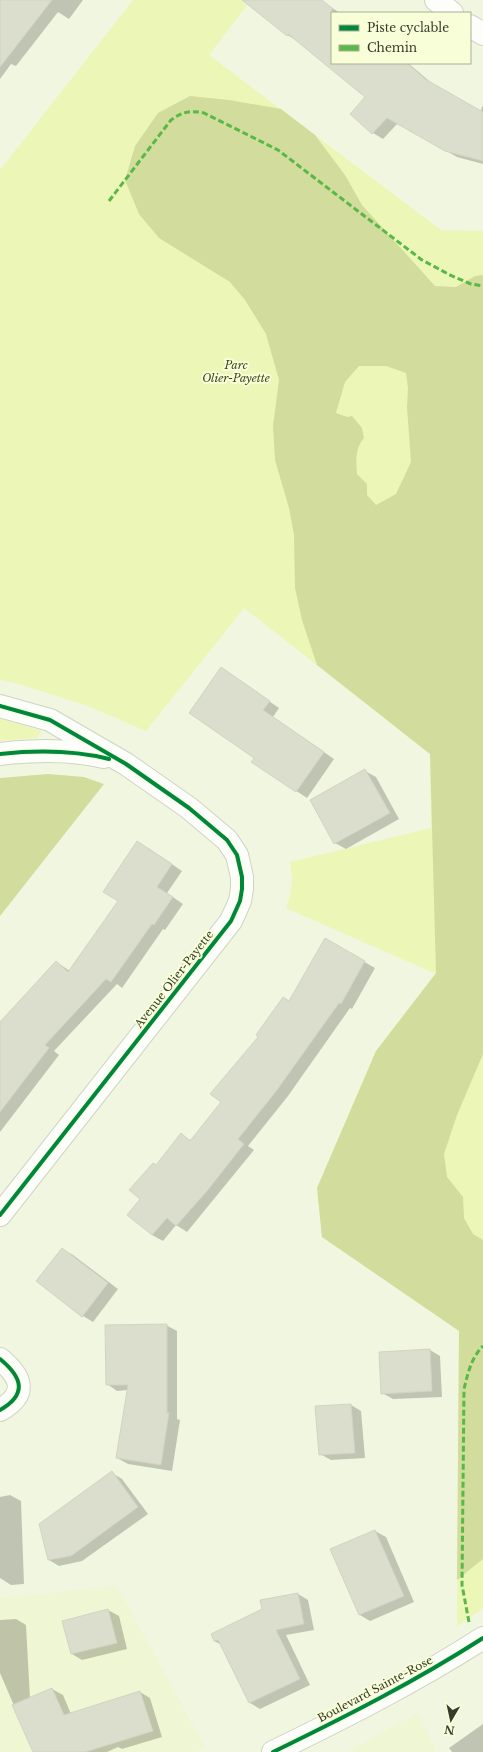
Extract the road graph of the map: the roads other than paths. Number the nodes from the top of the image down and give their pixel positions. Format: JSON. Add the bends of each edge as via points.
{"nodes":[{"id":1,"x":436,"y":0,"type":"edge"},
{"id":2,"x":451,"y":12,"type":"edge"},
{"id":3,"x":471,"y":27,"type":"edge"},
{"id":4,"x":483,"y":34,"type":"edge"},
{"id":5,"x":0,"y":706,"type":"edge"},
{"id":6,"x":0,"y":754,"type":"edge"},
{"id":7,"x":126,"y":764,"type":"junction"},
{"id":8,"x":0,"y":1215,"type":"edge"},
{"id":9,"x":0,"y":1359,"type":"edge"},
{"id":10,"x":0,"y":1410,"type":"edge"},
{"id":11,"x":483,"y":1638,"type":"edge"},
{"id":12,"x":273,"y":1752,"type":"edge"}],
"edges":[{"from":1,"to":2,"type":"street"},
{"from":3,"to":4,"type":"street"},
{"from":5,"to":7,"type":"street","name":"Avenue Olier-Payette","via":[[50,720]]},
{"from":6,"to":7,"type":"street","name":"Avenue Olier-Payette","via":[[45,750],[80,752]]},
{"from":7,"to":8,"type":"street","name":"Avenue Olier-Payette","via":[[189,808],[220,833],[233,848],[241,866],[240,901],[231,921]]},
{"from":9,"to":10,"type":"street","via":[[15,1373],[19,1390],[17,1397]]},
{"from":11,"to":12,"type":"street","name":"Boulevard Sainte-Rose","via":[[384,1697]]}]}
